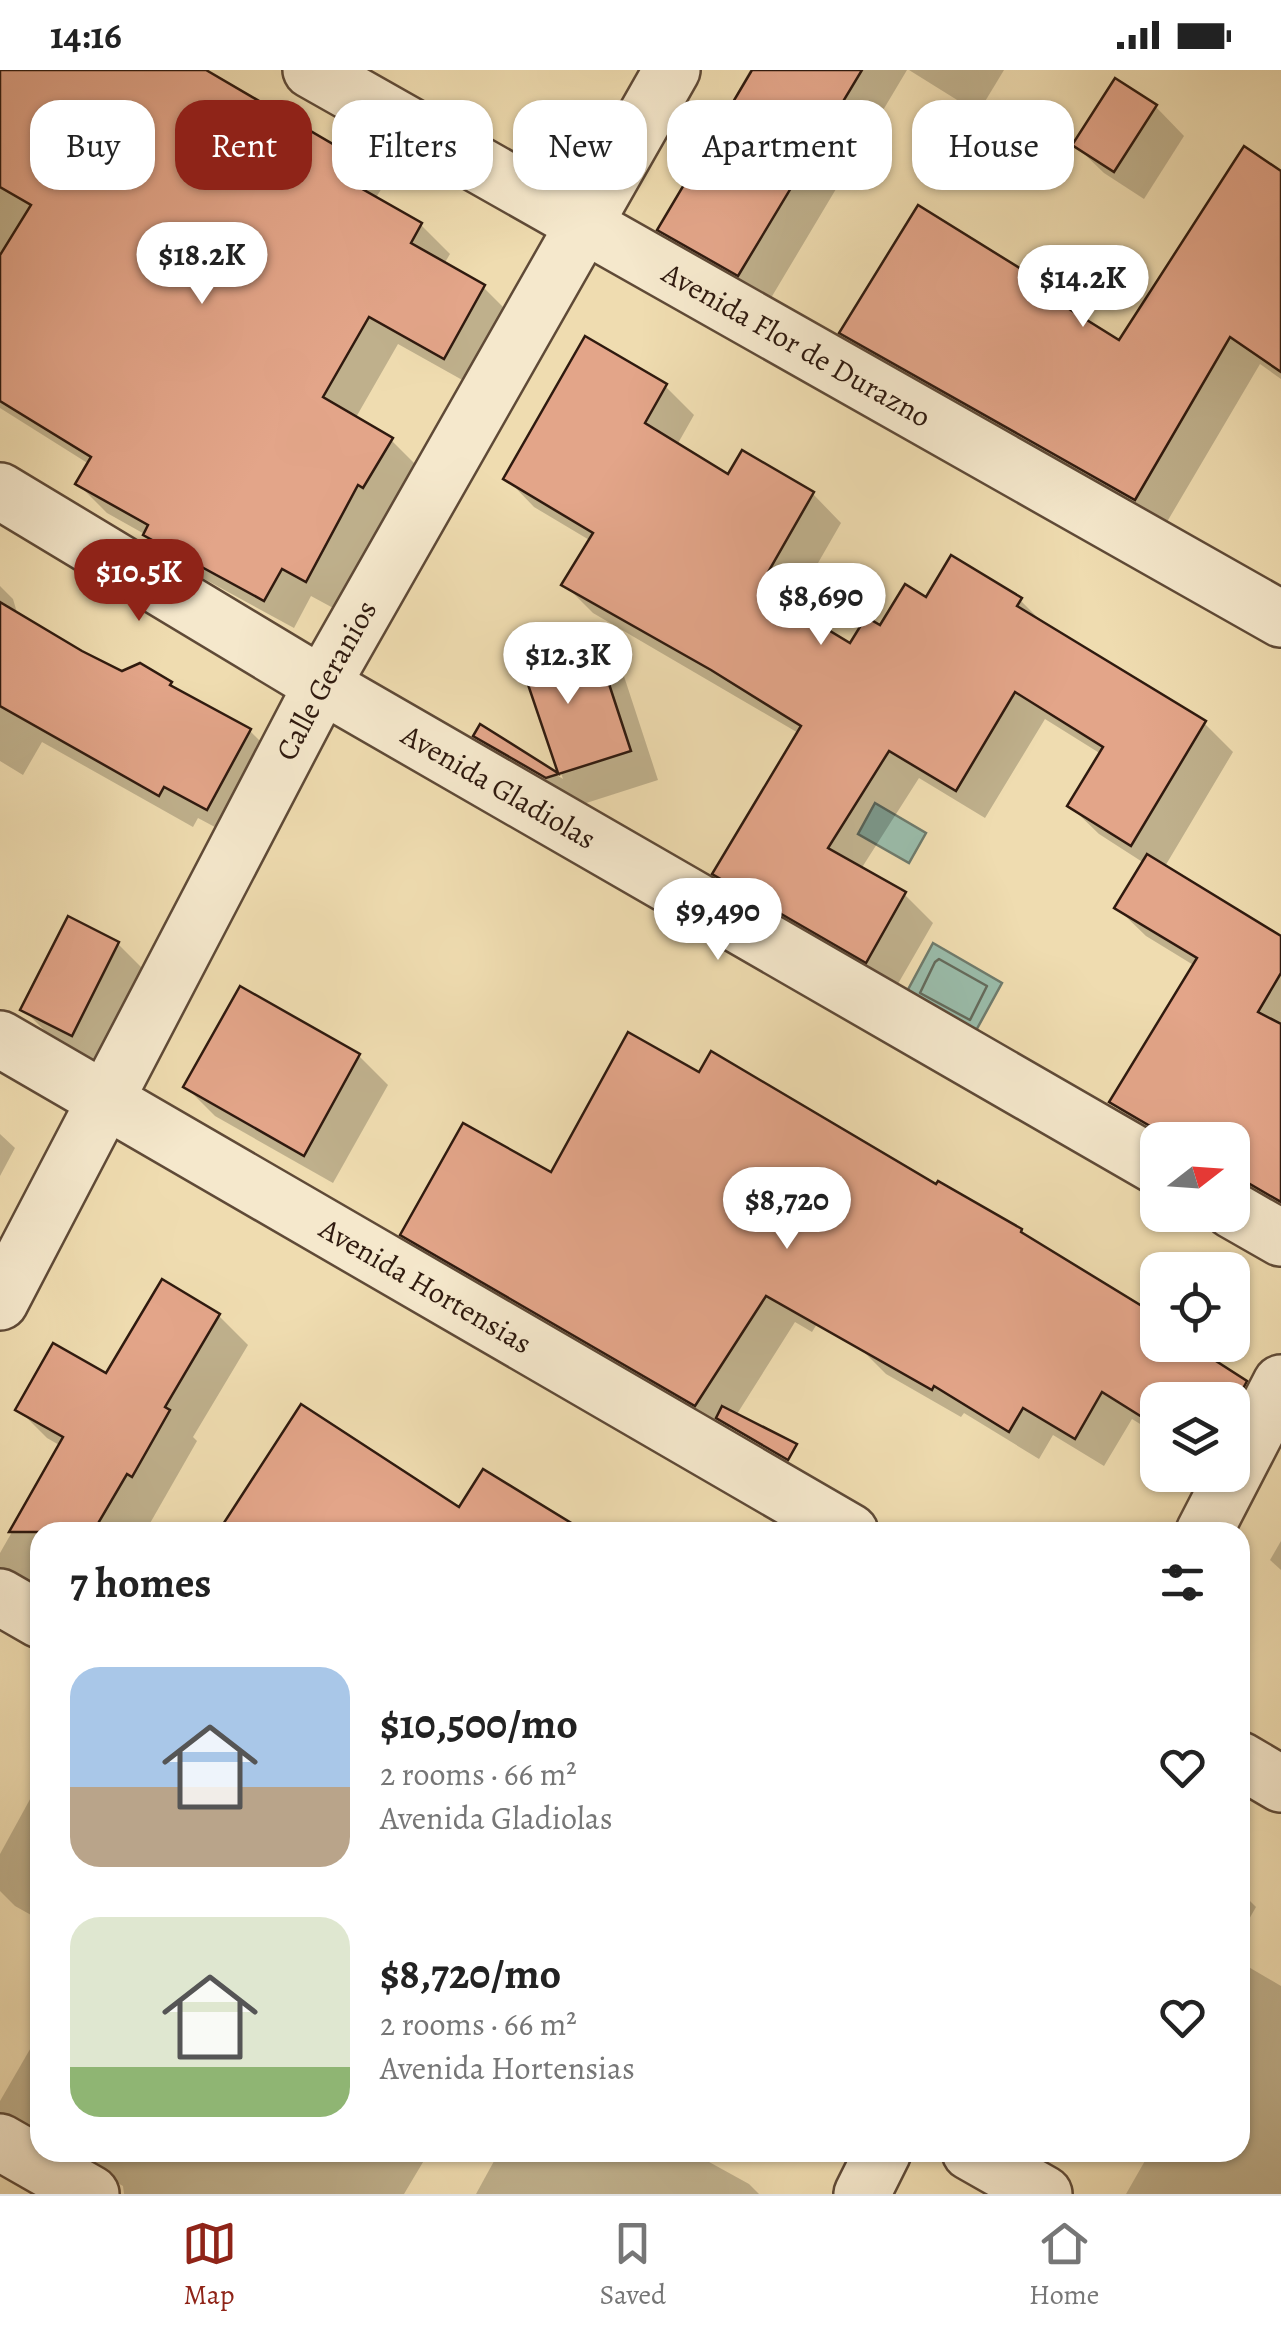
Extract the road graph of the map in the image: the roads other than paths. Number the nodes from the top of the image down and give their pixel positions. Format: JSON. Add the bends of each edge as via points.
{"nodes":[{"id":1,"x":311,"y":70,"type":"edge"},
{"id":2,"x":672,"y":70,"type":"edge"},
{"id":3,"x":582,"y":223,"type":"junction"},
{"id":4,"x":0,"y":491,"type":"edge"},
{"id":5,"x":1281,"y":619,"type":"edge"},
{"id":6,"x":322,"y":685,"type":"junction"},
{"id":7,"x":0,"y":1039,"type":"edge"},
{"id":8,"x":103,"y":1101,"type":"junction"},
{"id":9,"x":1140,"y":1157,"type":"edge"},
{"id":10,"x":1250,"y":1220,"type":"edge"},
{"id":11,"x":1281,"y":1238,"type":"edge"},
{"id":12,"x":0,"y":1302,"type":"edge"},
{"id":13,"x":1281,"y":1383,"type":"edge"},
{"id":14,"x":833,"y":1522,"type":"edge"},
{"id":15,"x":1209,"y":1522,"type":"edge"},
{"id":16,"x":0,"y":1598,"type":"edge"},
{"id":17,"x":30,"y":1614,"type":"edge"},
{"id":18,"x":1250,"y":1766,"type":"edge"},
{"id":19,"x":1281,"y":1784,"type":"edge"},
{"id":20,"x":0,"y":2142,"type":"edge"},
{"id":21,"x":30,"y":2159,"type":"edge"},
{"id":22,"x":35,"y":2162,"type":"edge"},
{"id":23,"x":879,"y":2162,"type":"edge"},
{"id":24,"x":988,"y":2162,"type":"edge"},
{"id":25,"x":91,"y":2194,"type":"edge"},
{"id":26,"x":862,"y":2194,"type":"edge"},
{"id":27,"x":1044,"y":2194,"type":"edge"}],
"edges":[{"from":1,"to":3,"type":"street","name":"Avenida Flor de Durazno"},
{"from":2,"to":3,"type":"street","name":"Calle Geranios"},
{"from":3,"to":5,"type":"street","name":"Avenida Flor de Durazno"},
{"from":3,"to":6,"type":"street","name":"Calle Geranios"},
{"from":4,"to":6,"type":"street","name":"Avenida Gladiolas"},
{"from":6,"to":8,"type":"street","name":"Calle Geranios"},
{"from":6,"to":9,"type":"street","name":"Avenida Gladiolas"},
{"from":7,"to":8,"type":"street","name":"Avenida Hortensias"},
{"from":8,"to":12,"type":"street","name":"Calle Geranios"},
{"from":8,"to":14,"type":"street","name":"Avenida Hortensias"},
{"from":10,"to":11,"type":"street"},
{"from":13,"to":15,"type":"street"},
{"from":16,"to":17,"type":"street"},
{"from":18,"to":19,"type":"street"},
{"from":20,"to":21,"type":"street"},
{"from":22,"to":25,"type":"street"},
{"from":23,"to":26,"type":"street"},
{"from":24,"to":27,"type":"street"}]}
